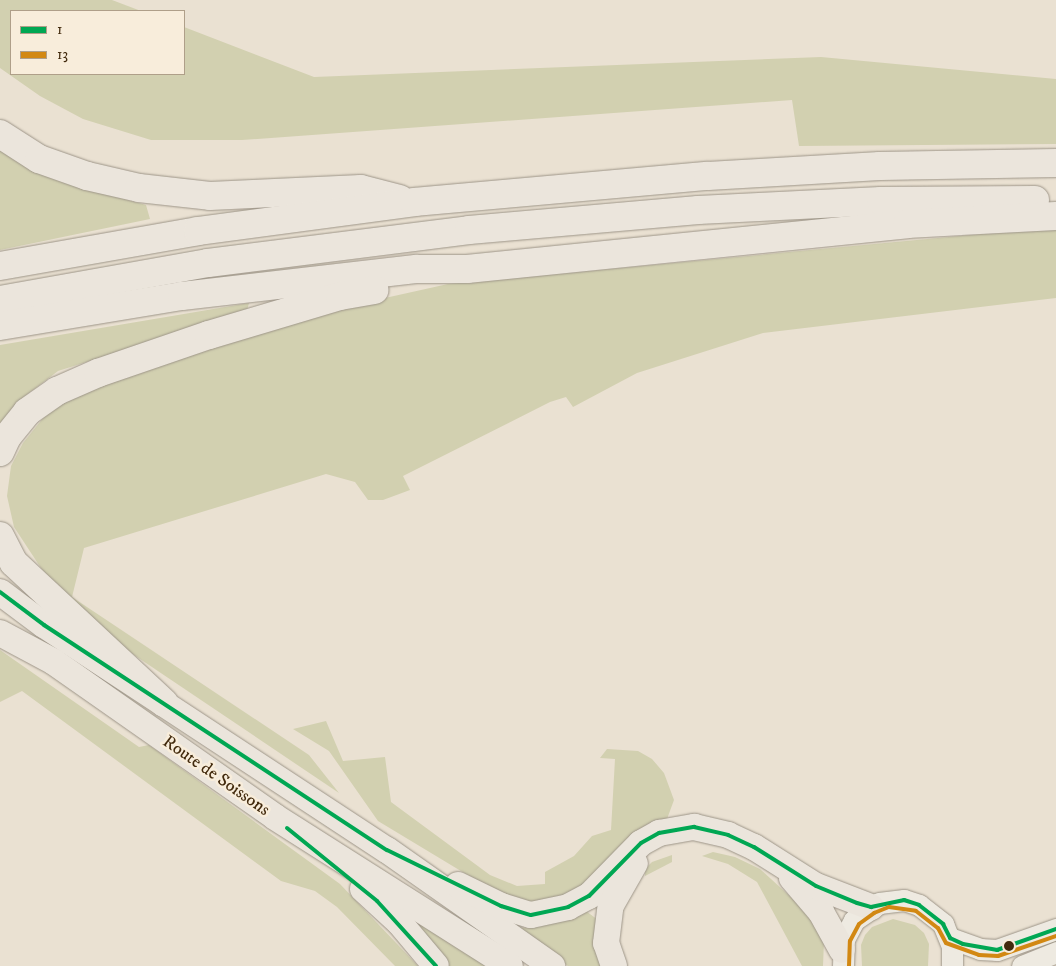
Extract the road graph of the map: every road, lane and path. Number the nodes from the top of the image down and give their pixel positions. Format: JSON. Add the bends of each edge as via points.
{"nodes":[{"id":1,"x":0,"y":134,"type":"edge"},
{"id":2,"x":1056,"y":164,"type":"edge"},
{"id":3,"x":1056,"y":199,"type":"edge"},
{"id":4,"x":414,"y":202,"type":"junction"},
{"id":5,"x":1056,"y":216,"type":"edge"},
{"id":6,"x":0,"y":266,"type":"edge"},
{"id":7,"x":467,"y":269,"type":"junction"},
{"id":8,"x":0,"y":300,"type":"edge"},
{"id":9,"x":0,"y":326,"type":"edge"},
{"id":10,"x":0,"y":452,"type":"edge"},
{"id":11,"x":0,"y":536,"type":"edge"},
{"id":12,"x":0,"y":592,"type":"edge"},
{"id":13,"x":0,"y":633,"type":"edge"},
{"id":14,"x":164,"y":704,"type":"junction"},
{"id":15,"x":275,"y":818,"type":"junction"},
{"id":16,"x":676,"y":830,"type":"junction"},
{"id":17,"x":387,"y":850,"type":"junction"},
{"id":18,"x":784,"y":868,"type":"junction"},
{"id":19,"x":871,"y":907,"type":"junction"},
{"id":20,"x":1056,"y":929,"type":"edge"},
{"id":21,"x":950,"y":938,"type":"junction"},
{"id":22,"x":1056,"y":952,"type":"edge"},
{"id":23,"x":843,"y":958,"type":"edge"},
{"id":24,"x":436,"y":966,"type":"edge"},
{"id":25,"x":510,"y":966,"type":"edge"},
{"id":26,"x":552,"y":966,"type":"edge"},
{"id":27,"x":614,"y":966,"type":"edge"},
{"id":28,"x":952,"y":966,"type":"edge"},
{"id":29,"x":1022,"y":966,"type":"edge"}],
"edges":[{"from":1,"to":4,"type":"highway","via":[[39,159],[87,176],[138,188],[210,196],[361,189]]},
{"from":2,"to":4,"type":"highway","via":[[880,166],[708,176]]},
{"from":3,"to":8,"type":"highway","via":[[881,201],[698,210],[469,230],[208,263]]},
{"from":4,"to":6,"type":"highway","via":[[198,231]]},
{"from":5,"to":7,"type":"highway","via":[[907,224]]},
{"from":7,"to":9,"type":"highway","via":[[417,268],[182,296]]},
{"from":7,"to":10,"type":"highway","via":[[340,296],[98,373],[57,390],[26,412],[6,437]]},
{"from":11,"to":14,"type":"highway","via":[[14,563]]},
{"from":12,"to":14,"type":"main road","name":"Route de Soissons"},
{"from":13,"to":15,"type":"main road","name":"Route de Soissons","via":[[54,662]]},
{"from":14,"to":17,"type":"main road","name":"Route de Soissons"},
{"from":15,"to":24,"type":"main road","via":[[377,901]]},
{"from":15,"to":25,"type":"main road","name":"Route de Soissons"},
{"from":16,"to":17,"type":"main road","via":[[659,833],[641,843],[589,896],[568,907],[531,915],[501,906]]},
{"from":16,"to":18,"type":"main road","via":[[694,827],[728,835],[754,847]]},
{"from":16,"to":27,"type":"main road","via":[[648,848],[630,868],[611,904],[606,943]]},
{"from":17,"to":26,"type":"main road","name":"Route de Soissons"},
{"from":18,"to":19,"type":"main road","via":[[816,886]]},
{"from":18,"to":23,"type":"main road","via":[[821,912]]},
{"from":19,"to":21,"type":"street","via":[[888,901],[919,905],[943,924]]},
{"from":19,"to":23,"type":"street","via":[[848,929]]},
{"from":20,"to":21,"type":"street","via":[[997,950],[980,949]]},
{"from":21,"to":28,"type":"street"},
{"from":22,"to":29,"type":"street"}]}
